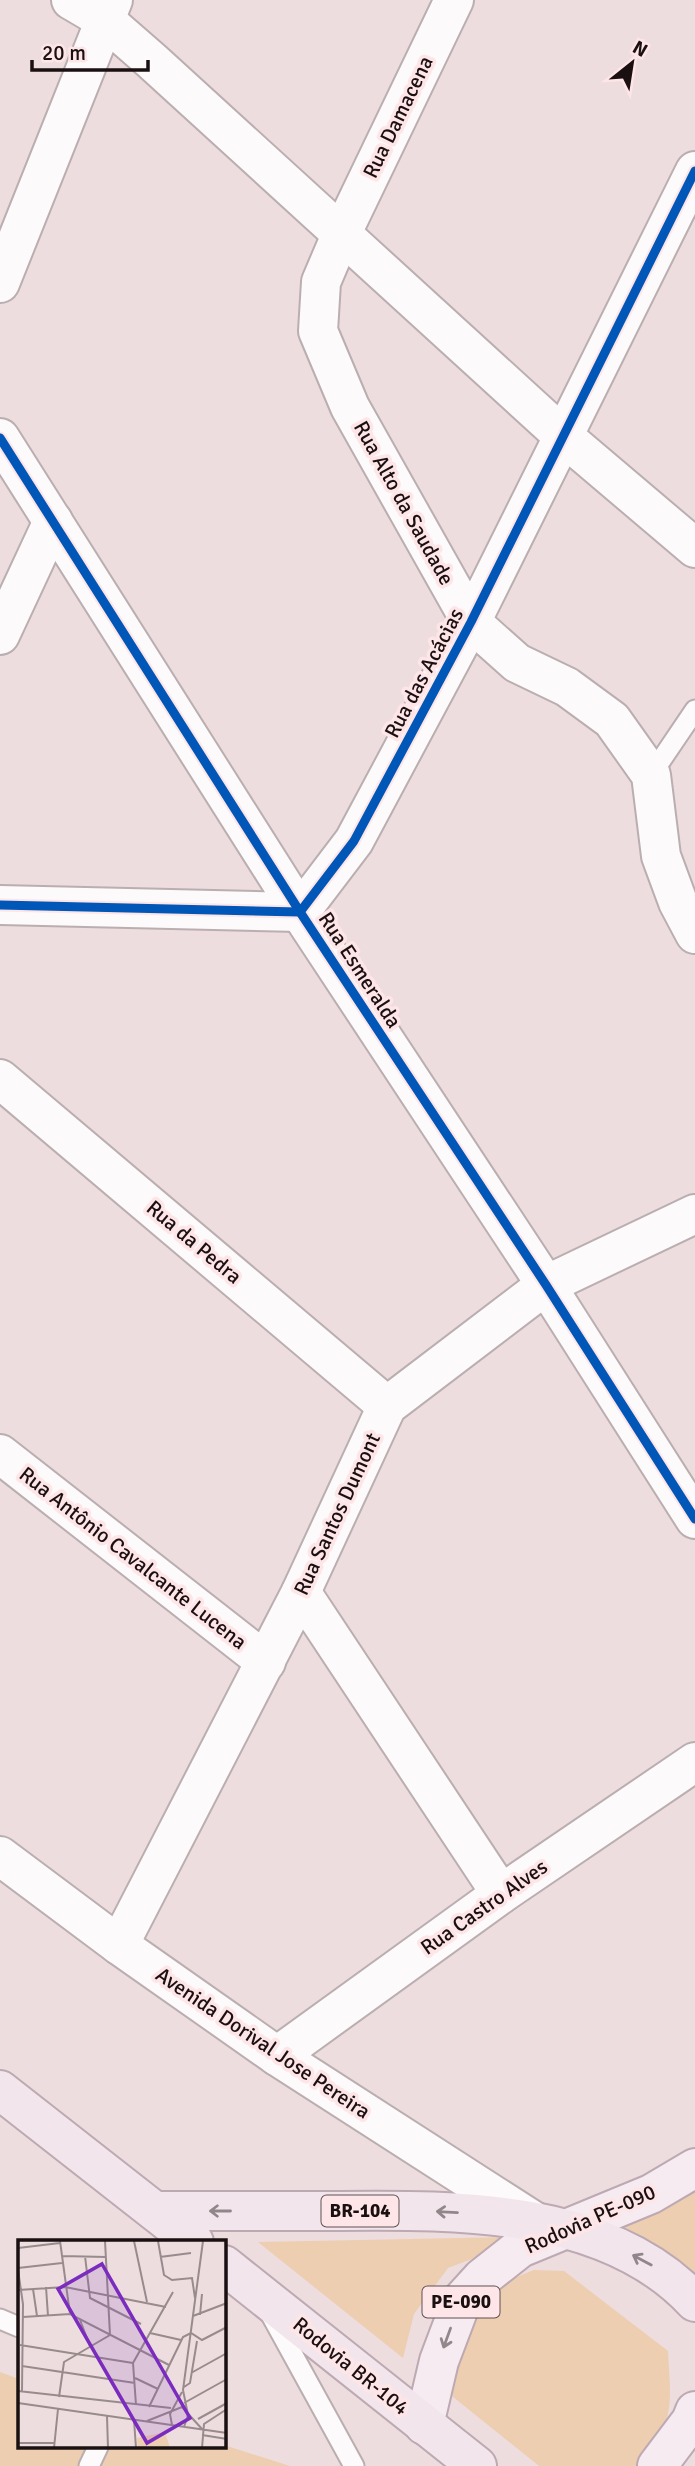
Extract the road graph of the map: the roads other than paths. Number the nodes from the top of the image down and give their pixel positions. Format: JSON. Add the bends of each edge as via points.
{"nodes":[{"id":1,"x":71,"y":0,"type":"edge"},
{"id":2,"x":454,"y":0,"type":"edge"},
{"id":3,"x":109,"y":10,"type":"edge"},
{"id":4,"x":695,"y":171,"type":"edge"},
{"id":5,"x":341,"y":235,"type":"junction"},
{"id":6,"x":0,"y":283,"type":"edge"},
{"id":7,"x":563,"y":436,"type":"junction"},
{"id":8,"x":0,"y":438,"type":"edge"},
{"id":9,"x":53,"y":521,"type":"junction"},
{"id":10,"x":695,"y":548,"type":"edge"},
{"id":11,"x":471,"y":622,"type":"junction"},
{"id":12,"x":0,"y":635,"type":"edge"},
{"id":13,"x":695,"y":710,"type":"edge"},
{"id":14,"x":651,"y":775,"type":"junction"},
{"id":15,"x":0,"y":905,"type":"edge"},
{"id":16,"x":300,"y":912,"type":"junction"},
{"id":17,"x":695,"y":934,"type":"edge"},
{"id":18,"x":0,"y":1079,"type":"edge"},
{"id":19,"x":695,"y":1214,"type":"edge"},
{"id":20,"x":547,"y":1285,"type":"junction"},
{"id":21,"x":387,"y":1406,"type":"junction"},
{"id":22,"x":0,"y":1454,"type":"edge"},
{"id":23,"x":695,"y":1519,"type":"edge"},
{"id":24,"x":301,"y":1592,"type":"junction"},
{"id":25,"x":265,"y":1661,"type":"junction"},
{"id":26,"x":695,"y":1762,"type":"edge"},
{"id":27,"x":0,"y":1857,"type":"edge"},
{"id":28,"x":501,"y":1894,"type":"junction"},
{"id":29,"x":119,"y":1945,"type":"junction"},
{"id":30,"x":277,"y":2056,"type":"junction"},
{"id":31,"x":2,"y":2095,"type":"edge"},
{"id":32,"x":695,"y":2168,"type":"edge"},
{"id":33,"x":155,"y":2211,"type":"junction"},
{"id":34,"x":547,"y":2225,"type":"junction"},
{"id":35,"x":191,"y":2240,"type":"edge"},
{"id":36,"x":226,"y":2267,"type":"edge"},
{"id":37,"x":259,"y":2292,"type":"junction"},
{"id":38,"x":695,"y":2302,"type":"edge"},
{"id":39,"x":0,"y":2319,"type":"edge"},
{"id":40,"x":18,"y":2327,"type":"edge"},
{"id":41,"x":695,"y":2411,"type":"edge"},
{"id":42,"x":424,"y":2424,"type":"junction"},
{"id":43,"x":98,"y":2448,"type":"edge"},
{"id":44,"x":89,"y":2466,"type":"edge"},
{"id":45,"x":354,"y":2466,"type":"edge"},
{"id":46,"x":477,"y":2466,"type":"edge"},
{"id":47,"x":657,"y":2466,"type":"edge"}],
"edges":[{"from":1,"to":3,"type":"street"},
{"from":2,"to":5,"type":"street","name":"Rua Damacena"},
{"from":3,"to":5,"type":"street"},
{"from":3,"to":6,"type":"street"},
{"from":4,"to":7,"type":"street","name":"Rua das Acácias"},
{"from":5,"to":7,"type":"street"},
{"from":5,"to":11,"type":"street","name":"Rua Alto da Saudade","via":[[321,282],[318,331],[350,407]]},
{"from":7,"to":10,"type":"street"},
{"from":7,"to":11,"type":"street","name":"Rua das Acácias"},
{"from":8,"to":9,"type":"street","name":"Rua Esmeralda"},
{"from":9,"to":12,"type":"street"},
{"from":9,"to":16,"type":"street","name":"Rua Esmeralda"},
{"from":11,"to":14,"type":"street","name":"Rua Alto da Saudade","via":[[517,663],[567,687],[612,720]]},
{"from":11,"to":16,"type":"street","name":"Rua das Acácias","via":[[354,841]]},
{"from":13,"to":14,"type":"lane"},
{"from":14,"to":17,"type":"street","name":"Rua Alto da Saudade","via":[[661,856]]},
{"from":15,"to":16,"type":"street"},
{"from":16,"to":20,"type":"street","name":"Rua Esmeralda"},
{"from":18,"to":21,"type":"street","name":"Rua da Pedra"},
{"from":19,"to":20,"type":"street","name":"Rua Santos Dumont"},
{"from":20,"to":21,"type":"street","name":"Rua Santos Dumont"},
{"from":20,"to":23,"type":"street","name":"Rua Esmeralda"},
{"from":21,"to":24,"type":"street","name":"Rua Santos Dumont"},
{"from":22,"to":25,"type":"street","name":"Rua Antônio Cavalcante Lucena"},
{"from":24,"to":25,"type":"street","name":"Rua Santos Dumont"},
{"from":24,"to":28,"type":"street"},
{"from":25,"to":29,"type":"street","name":"Rua Santos Dumont"},
{"from":26,"to":28,"type":"street","name":"Rua Castro Alves"},
{"from":27,"to":29,"type":"street","name":"Avenida Dorival Jose Pereira"},
{"from":28,"to":30,"type":"street","name":"Rua Castro Alves"},
{"from":29,"to":30,"type":"street","name":"Avenida Dorival Jose Pereira"},
{"from":30,"to":34,"type":"street","name":"Avenida Dorival Jose Pereira"},
{"from":31,"to":33,"type":"highway"},
{"from":32,"to":34,"type":"main road","name":"Rodovia PE-090","number":"PE-090","via":[[651,2194]]},
{"from":34,"to":33,"type":"highway","number":"BR-104","one_way":true,"via":[[410,2211]]},
{"from":33,"to":35,"type":"highway"},
{"from":38,"to":34,"type":"highway","number":"BR-104","one_way":true,"via":[[652,2264],[617,2247]]},
{"from":34,"to":42,"type":"main road","name":"Rodovia PE-090","number":"PE-090","one_way":true,"via":[[462,2300],[439,2361]]},
{"from":36,"to":37,"type":"highway","name":"Rodovia BR-104"},
{"from":37,"to":42,"type":"highway","name":"Rodovia BR-104"},
{"from":37,"to":45,"type":"lane"},
{"from":39,"to":40,"type":"lane"},
{"from":41,"to":47,"type":"main road"},
{"from":42,"to":46,"type":"highway","name":"Rodovia BR-104"},
{"from":43,"to":44,"type":"lane"}]}
